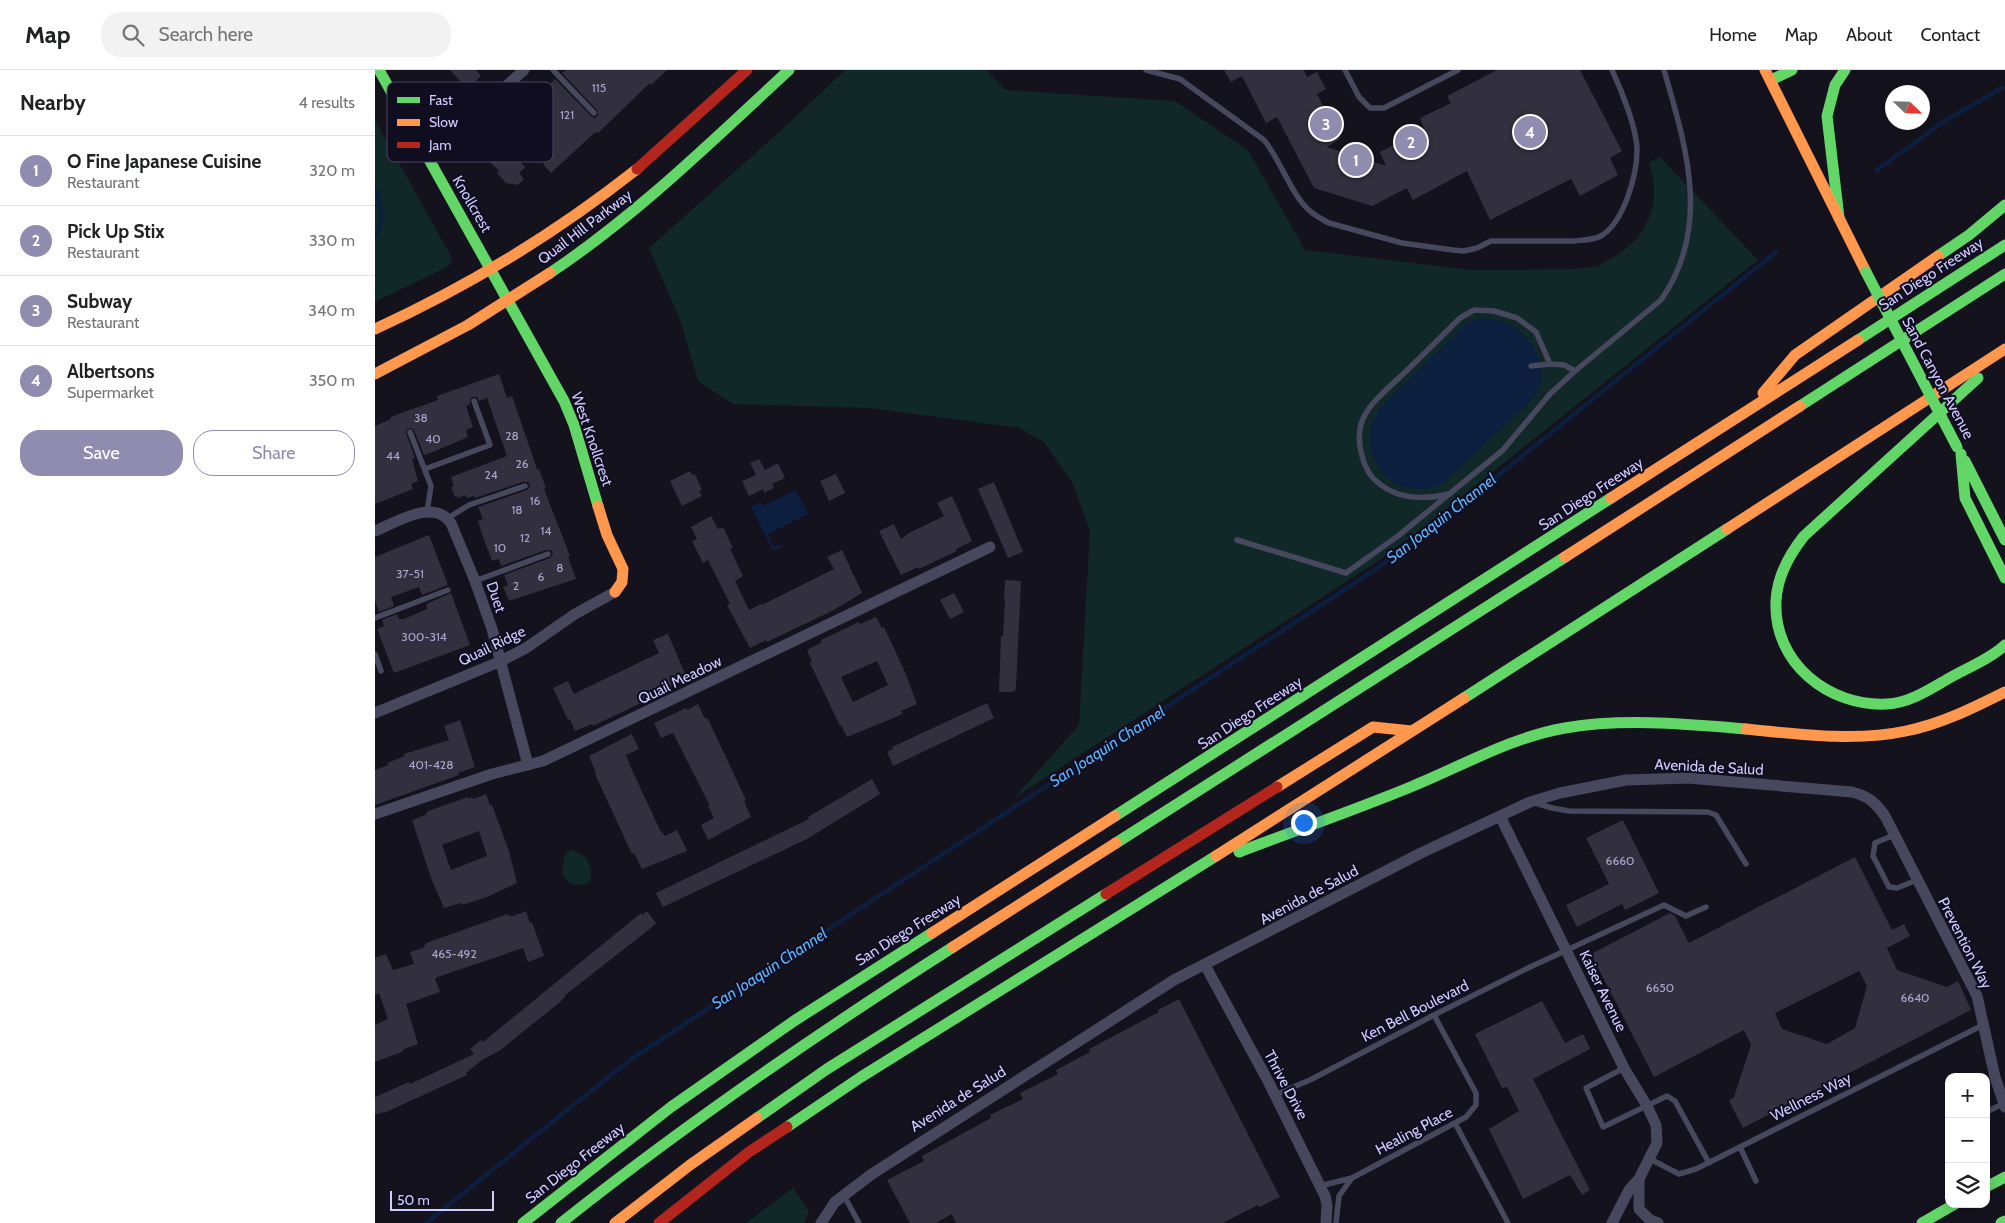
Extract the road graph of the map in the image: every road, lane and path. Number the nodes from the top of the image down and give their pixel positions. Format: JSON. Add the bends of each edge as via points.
{"nodes":[{"id":1,"x":379,"y":70,"type":"edge"},
{"id":2,"x":524,"y":70,"type":"edge"},
{"id":3,"x":553,"y":70,"type":"edge"},
{"id":4,"x":747,"y":70,"type":"edge"},
{"id":5,"x":789,"y":70,"type":"edge"},
{"id":6,"x":1146,"y":70,"type":"edge"},
{"id":7,"x":1173,"y":70,"type":"edge"},
{"id":8,"x":1345,"y":70,"type":"edge"},
{"id":9,"x":1458,"y":70,"type":"edge"},
{"id":10,"x":1612,"y":70,"type":"edge"},
{"id":11,"x":1664,"y":70,"type":"edge"},
{"id":12,"x":1765,"y":70,"type":"edge"},
{"id":13,"x":1792,"y":70,"type":"edge"},
{"id":14,"x":1845,"y":70,"type":"edge"},
{"id":15,"x":1180,"y":79,"type":"junction"},
{"id":16,"x":1771,"y":80,"type":"junction"},
{"id":17,"x":511,"y":82,"type":"edge"},
{"id":18,"x":387,"y":84,"type":"edge"},
{"id":19,"x":594,"y":113,"type":"dead end"},
{"id":20,"x":431,"y":162,"type":"edge"},
{"id":21,"x":2005,"y":205,"type":"edge"},
{"id":22,"x":1839,"y":218,"type":"junction"},
{"id":23,"x":2005,"y":245,"type":"edge"},
{"id":24,"x":492,"y":270,"type":"junction"},
{"id":25,"x":2005,"y":274,"type":"edge"},
{"id":26,"x":509,"y":301,"type":"junction"},
{"id":27,"x":375,"y":329,"type":"edge"},
{"id":28,"x":2005,"y":349,"type":"edge"},
{"id":29,"x":2005,"y":354,"type":"edge"},
{"id":30,"x":1550,"y":364,"type":"junction"},
{"id":31,"x":1531,"y":366,"type":"dead end"},
{"id":32,"x":1575,"y":371,"type":"junction"},
{"id":33,"x":375,"y":374,"type":"edge"},
{"id":34,"x":474,"y":401,"type":"dead end"},
{"id":35,"x":1749,"y":410,"type":"junction"},
{"id":36,"x":410,"y":432,"type":"dead end"},
{"id":37,"x":1959,"y":450,"type":"junction"},
{"id":38,"x":425,"y":469,"type":"junction"},
{"id":39,"x":525,"y":486,"type":"dead end"},
{"id":40,"x":1450,"y":493,"type":"junction"},
{"id":41,"x":427,"y":512,"type":"junction"},
{"id":42,"x":448,"y":518,"type":"junction"},
{"id":43,"x":375,"y":531,"type":"edge"},
{"id":44,"x":1237,"y":540,"type":"dead end"},
{"id":45,"x":2005,"y":540,"type":"edge"},
{"id":46,"x":990,"y":548,"type":"dead end"},
{"id":47,"x":548,"y":554,"type":"dead end"},
{"id":48,"x":2005,"y":578,"type":"edge"},
{"id":49,"x":475,"y":581,"type":"junction"},
{"id":50,"x":448,"y":590,"type":"dead end"},
{"id":51,"x":615,"y":592,"type":"joint"},
{"id":52,"x":375,"y":618,"type":"edge"},
{"id":53,"x":2005,"y":645,"type":"edge"},
{"id":54,"x":375,"y":654,"type":"edge"},
{"id":55,"x":499,"y":662,"type":"junction"},
{"id":56,"x":381,"y":671,"type":"dead end"},
{"id":57,"x":2005,"y":692,"type":"edge"},
{"id":58,"x":375,"y":713,"type":"edge"},
{"id":59,"x":1411,"y":731,"type":"junction"},
{"id":60,"x":528,"y":765,"type":"junction"},
{"id":61,"x":1530,"y":802,"type":"junction"},
{"id":62,"x":1875,"y":802,"type":"joint"},
{"id":63,"x":375,"y":814,"type":"edge"},
{"id":64,"x":1500,"y":816,"type":"junction"},
{"id":65,"x":1893,"y":835,"type":"junction"},
{"id":66,"x":1746,"y":864,"type":"dead end"},
{"id":67,"x":1197,"y":868,"type":"junction"},
{"id":68,"x":1917,"y":880,"type":"junction"},
{"id":69,"x":1706,"y":907,"type":"dead end"},
{"id":70,"x":1567,"y":951,"type":"junction"},
{"id":71,"x":1205,"y":965,"type":"junction"},
{"id":72,"x":1434,"y":1014,"type":"junction"},
{"id":73,"x":1983,"y":1025,"type":"junction"},
{"id":74,"x":1624,"y":1068,"type":"junction"},
{"id":75,"x":1275,"y":1096,"type":"junction"},
{"id":76,"x":1647,"y":1106,"type":"junction"},
{"id":77,"x":2004,"y":1106,"type":"edge"},
{"id":78,"x":1990,"y":1111,"type":"edge"},
{"id":79,"x":1455,"y":1123,"type":"junction"},
{"id":80,"x":1740,"y":1147,"type":"junction"},
{"id":81,"x":1650,"y":1159,"type":"junction"},
{"id":82,"x":1709,"y":1163,"type":"junction"},
{"id":83,"x":2005,"y":1177,"type":"edge"},
{"id":84,"x":1352,"y":1178,"type":"junction"},
{"id":85,"x":1639,"y":1180,"type":"junction"},
{"id":86,"x":1756,"y":1181,"type":"dead end"},
{"id":87,"x":1990,"y":1185,"type":"edge"},
{"id":88,"x":1320,"y":1186,"type":"junction"},
{"id":89,"x":843,"y":1194,"type":"junction"},
{"id":90,"x":1948,"y":1208,"type":"edge"},
{"id":91,"x":2005,"y":1221,"type":"edge"},
{"id":92,"x":523,"y":1223,"type":"edge"},
{"id":93,"x":561,"y":1223,"type":"edge"},
{"id":94,"x":615,"y":1223,"type":"edge"},
{"id":95,"x":659,"y":1223,"type":"edge"},
{"id":96,"x":821,"y":1223,"type":"edge"},
{"id":97,"x":859,"y":1223,"type":"edge"},
{"id":98,"x":1326,"y":1223,"type":"edge"},
{"id":99,"x":1336,"y":1223,"type":"edge"},
{"id":100,"x":1508,"y":1223,"type":"edge"},
{"id":101,"x":1611,"y":1223,"type":"edge"},
{"id":102,"x":1658,"y":1223,"type":"edge"},
{"id":103,"x":1922,"y":1223,"type":"edge"},
{"id":104,"x":2001,"y":1223,"type":"edge"}],
"edges":[{"from":1,"to":18,"type":"main road","name":"Knollcrest"},
{"from":2,"to":17,"type":"street"},
{"from":3,"to":19,"type":"lane"},
{"from":4,"to":24,"type":"main road","name":"Quail Hill Parkway","via":[[622,182]]},
{"from":5,"to":26,"type":"main road","name":"Quail Hill Parkway","via":[[625,217]]},
{"from":6,"to":15,"type":"lane"},
{"from":7,"to":15,"type":"lane"},
{"from":8,"to":9,"type":"lane","via":[[1359,97],[1370,108],[1384,108]]},
{"from":10,"to":15,"type":"lane","via":[[1634,129],[1637,150],[1634,172],[1617,219],[1601,236],[1588,239],[1491,241],[1464,251],[1401,243],[1319,218],[1307,210],[1264,140]]},
{"from":11,"to":32,"type":"lane","via":[[1684,139],[1691,182],[1689,228],[1682,256],[1661,300]]},
{"from":12,"to":16,"type":"main road","name":"Sand Canyon Avenue"},
{"from":13,"to":16,"type":"main road"},
{"from":14,"to":22,"type":"main road","via":[[1835,86],[1827,116]]},
{"from":16,"to":22,"type":"main road","name":"Sand Canyon Avenue"},
{"from":20,"to":24,"type":"main road","name":"Knollcrest"},
{"from":21,"to":35,"type":"main road","via":[[1969,235],[1795,355]]},
{"from":22,"to":37,"type":"main road","name":"Sand Canyon Avenue","bridge":true},
{"from":23,"to":35,"type":"main road","name":"San Diego Freeway"},
{"from":24,"to":26,"type":"main road","name":"Knollcrest"},
{"from":24,"to":27,"type":"main road","name":"Quail Hill Parkway"},
{"from":25,"to":93,"type":"main road","via":[[862,1005],[776,1062],[643,1158]]},
{"from":26,"to":33,"type":"main road","name":"Quail Hill Parkway","via":[[443,340]]},
{"from":26,"to":51,"type":"main road","name":"West Knollcrest","via":[[555,382],[574,425],[607,535],[623,569],[622,582]]},
{"from":28,"to":59,"type":"main road"},
{"from":29,"to":53,"type":"main road","via":[[1811,528],[1786,563],[1776,602],[1781,636],[1798,667],[1832,694],[1850,701],[1898,702],[1988,658]]},
{"from":30,"to":31,"type":"lane"},
{"from":30,"to":32,"type":"lane","via":[[1564,365]]},
{"from":30,"to":40,"type":"lane","via":[[1536,332],[1517,318],[1494,311],[1474,310],[1460,318],[1371,406],[1361,425],[1360,440],[1363,460],[1371,477],[1396,494],[1433,497]]},
{"from":32,"to":40,"type":"lane","via":[[1550,394],[1503,450]]},
{"from":34,"to":38,"type":"lane","via":[[490,445]]},
{"from":35,"to":92,"type":"main road","name":"San Diego Freeway","via":[[794,1021],[671,1107]]},
{"from":36,"to":38,"type":"lane"},
{"from":37,"to":45,"type":"main road","name":"Sand Canyon Avenue"},
{"from":37,"to":48,"type":"main road","via":[[1965,498]]},
{"from":38,"to":41,"type":"lane","via":[[431,486]]},
{"from":39,"to":42,"type":"lane","via":[[469,505]]},
{"from":40,"to":44,"type":"lane","via":[[1346,573]]},
{"from":41,"to":42,"type":"street","via":[[439,512]]},
{"from":41,"to":43,"type":"street"},
{"from":42,"to":49,"type":"street","name":"Duet"},
{"from":46,"to":60,"type":"street","name":"Quail Meadow","via":[[571,749]]},
{"from":47,"to":49,"type":"lane"},
{"from":49,"to":55,"type":"street","name":"Duet","via":[[496,643]]},
{"from":50,"to":52,"type":"lane"},
{"from":51,"to":55,"type":"street","name":"Quail Ridge"},
{"from":54,"to":56,"type":"lane"},
{"from":55,"to":58,"type":"street","name":"Quail Ridge"},
{"from":55,"to":60,"type":"street","name":"Duet"},
{"from":57,"to":67,"type":"main road","via":[[1953,718],[1888,734],[1802,734],[1640,722],[1564,728],[1489,753],[1437,777]]},
{"from":59,"to":67,"type":"main road"},
{"from":59,"to":94,"type":"main road","via":[[1373,727],[827,1069],[690,1165]]},
{"from":60,"to":63,"type":"street","name":"Quail Meadow"},
{"from":61,"to":62,"type":"street","name":"Avenida de Salud","via":[[1626,780],[1688,778],[1852,792],[1866,795]]},
{"from":61,"to":64,"type":"street","name":"Avenida de Salud"},
{"from":61,"to":66,"type":"lane","via":[[1569,811],[1708,812],[1715,816]]},
{"from":62,"to":65,"type":"street","name":"Prevention Way"},
{"from":64,"to":70,"type":"street","name":"Kaiser Avenue"},
{"from":64,"to":71,"type":"street","name":"Avenida de Salud","via":[[1399,864]]},
{"from":65,"to":68,"type":"street","name":"Prevention Way"},
{"from":65,"to":68,"type":"lane","via":[[1875,843],[1873,856],[1889,887],[1897,888]]},
{"from":67,"to":95,"type":"main road","via":[[861,1077],[749,1152]]},
{"from":68,"to":73,"type":"street","name":"Prevention Way","via":[[1977,996]]},
{"from":69,"to":70,"type":"lane","name":"Ken Bell Boulevard","via":[[1686,916],[1663,905]]},
{"from":70,"to":72,"type":"lane","name":"Ken Bell Boulevard"},
{"from":70,"to":74,"type":"street","name":"Kaiser Avenue"},
{"from":71,"to":75,"type":"street","name":"Thrive Drive"},
{"from":71,"to":89,"type":"street","name":"Avenida de Salud","via":[[1174,980]]},
{"from":72,"to":75,"type":"lane","name":"Ken Bell Boulevard"},
{"from":72,"to":79,"type":"lane","name":"Healing Place","via":[[1476,1093],[1476,1105],[1466,1117]]},
{"from":73,"to":77,"type":"street","name":"Prevention Way"},
{"from":73,"to":80,"type":"lane","name":"Wellness Way"},
{"from":74,"to":76,"type":"street","name":"Kaiser Avenue"},
{"from":74,"to":76,"type":"lane","via":[[1586,1088],[1603,1127]]},
{"from":75,"to":88,"type":"street","name":"Thrive Drive"},
{"from":76,"to":81,"type":"street","name":"Kaiser Avenue","via":[[1657,1132],[1657,1143]]},
{"from":76,"to":82,"type":"lane","via":[[1667,1096],[1675,1101]]},
{"from":77,"to":78,"type":"lane"},
{"from":79,"to":84,"type":"lane","name":"Healing Place"},
{"from":79,"to":100,"type":"lane"},
{"from":80,"to":82,"type":"lane","name":"Wellness Way"},
{"from":80,"to":86,"type":"lane"},
{"from":81,"to":82,"type":"lane","name":"Wellness Way","via":[[1679,1174]]},
{"from":81,"to":85,"type":"street","name":"Kaiser Avenue"},
{"from":83,"to":87,"type":"main road"},
{"from":84,"to":88,"type":"lane","name":"Healing Place"},
{"from":84,"to":99,"type":"lane","via":[[1339,1196]]},
{"from":85,"to":101,"type":"street","name":"Kaiser Avenue","via":[[1629,1190]]},
{"from":85,"to":102,"type":"street","name":"Kaiser Avenue","via":[[1639,1209]]},
{"from":88,"to":98,"type":"street","name":"Thrive Drive","via":[[1327,1205]]},
{"from":89,"to":96,"type":"street","name":"Avenida de Salud"},
{"from":89,"to":97,"type":"lane"},
{"from":90,"to":103,"type":"main road"},
{"from":91,"to":104,"type":"main road"}]}
